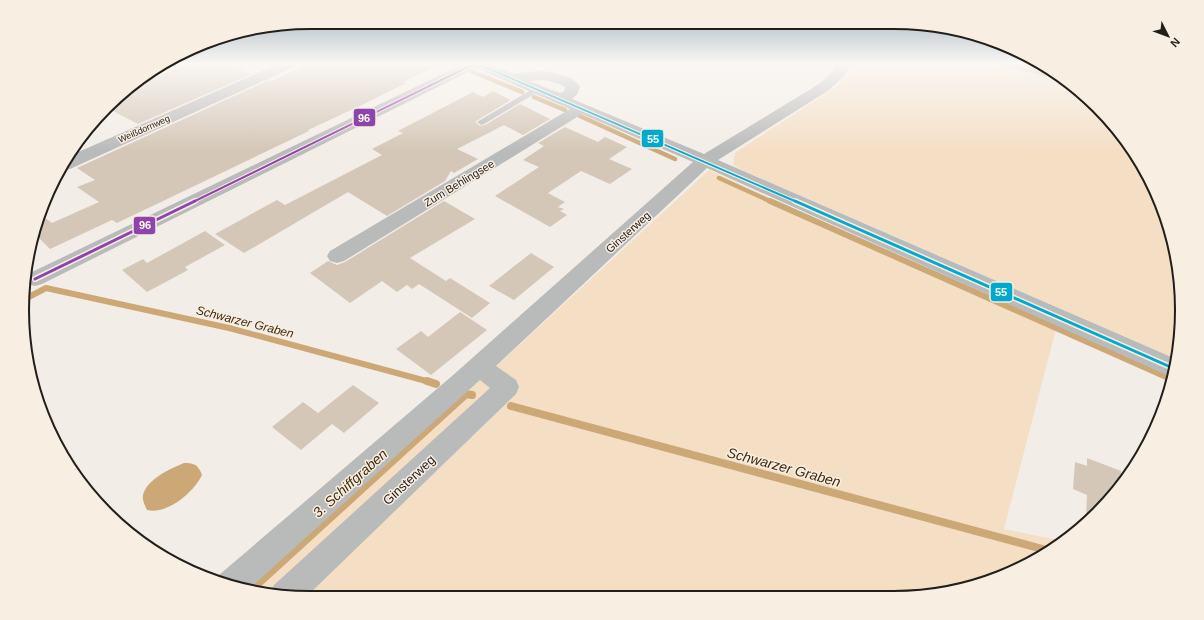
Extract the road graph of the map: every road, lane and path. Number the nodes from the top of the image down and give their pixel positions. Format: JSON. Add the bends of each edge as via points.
{"nodes":[{"id":1,"x":225,"y":93,"type":"edge"},
{"id":2,"x":415,"y":93,"type":"edge"},
{"id":3,"x":532,"y":93,"type":"edge"},
{"id":4,"x":544,"y":93,"type":"edge"},
{"id":5,"x":571,"y":93,"type":"edge"},
{"id":6,"x":814,"y":93,"type":"edge"},
{"id":7,"x":560,"y":100,"type":"junction"},
{"id":8,"x":580,"y":109,"type":"junction"},
{"id":9,"x":481,"y":122,"type":"dead end"},
{"id":10,"x":705,"y":161,"type":"junction"},
{"id":11,"x":71,"y":162,"type":"edge"},
{"id":12,"x":337,"y":256,"type":"dead end"},
{"id":13,"x":35,"y":279,"type":"dead end"},
{"id":14,"x":480,"y":367,"type":"junction"},
{"id":15,"x":1170,"y":367,"type":"edge"},
{"id":16,"x":236,"y":581,"type":"edge"},
{"id":17,"x":291,"y":590,"type":"edge"}],
"edges":[{"from":1,"to":11,"type":"street","name":"Weißdornweg"},
{"from":2,"to":13,"type":"street"},
{"from":3,"to":9,"type":"lane"},
{"from":4,"to":7,"type":"street"},
{"from":5,"to":7,"type":"street"},
{"from":6,"to":10,"type":"street","name":"Ginsterweg"},
{"from":7,"to":8,"type":"street"},
{"from":8,"to":10,"type":"street"},
{"from":8,"to":12,"type":"street","name":"Zum Behlingsee"},
{"from":10,"to":14,"type":"street","name":"Ginsterweg"},
{"from":10,"to":15,"type":"street"},
{"from":14,"to":16,"type":"street","name":"Ginsterweg"},
{"from":14,"to":17,"type":"street","name":"Ginsterweg","via":[[508,387]]}]}
